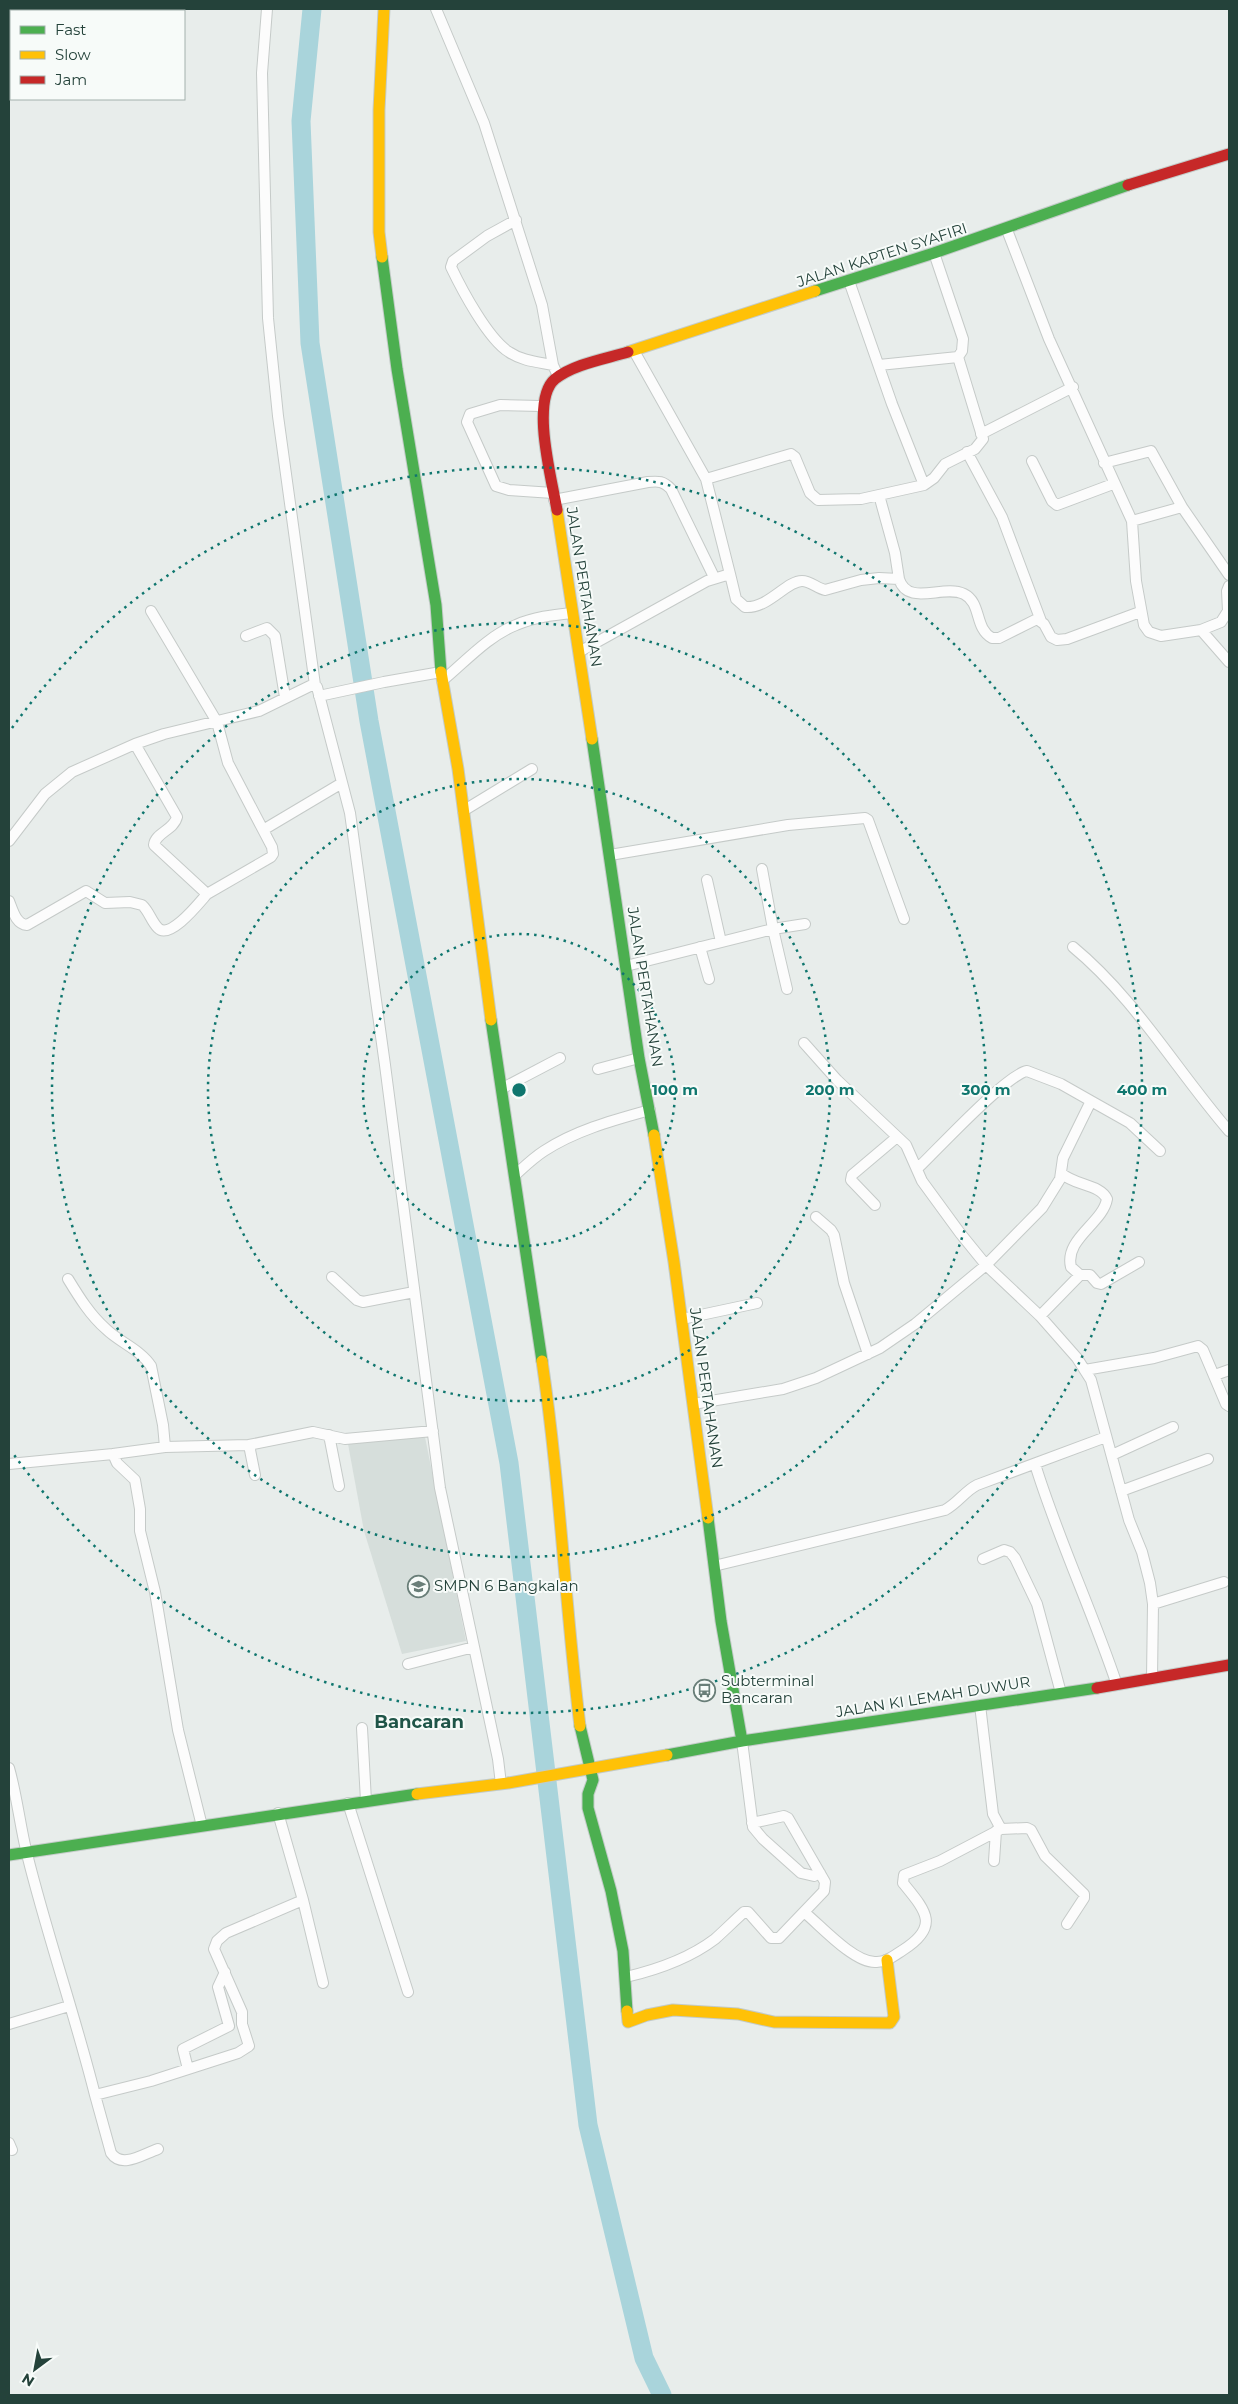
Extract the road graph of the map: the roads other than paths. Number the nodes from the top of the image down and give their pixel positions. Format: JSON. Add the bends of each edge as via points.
{"nodes":[{"id":1,"x":267,"y":9,"type":"edge"},
{"id":2,"x":384,"y":9,"type":"edge"},
{"id":3,"x":436,"y":9,"type":"edge"},
{"id":4,"x":1229,"y":154,"type":"edge"},
{"id":5,"x":516,"y":220,"type":"junction"},
{"id":6,"x":1007,"y":230,"type":"junction"},
{"id":7,"x":934,"y":253,"type":"junction"},
{"id":8,"x":849,"y":281,"type":"junction"},
{"id":9,"x":634,"y":351,"type":"junction"},
{"id":10,"x":958,"y":357,"type":"junction"},
{"id":11,"x":879,"y":365,"type":"junction"},
{"id":12,"x":556,"y":370,"type":"junction"},
{"id":13,"x":547,"y":387,"type":"joint"},
{"id":14,"x":1072,"y":387,"type":"junction"},
{"id":15,"x":541,"y":406,"type":"junction"},
{"id":16,"x":981,"y":434,"type":"junction"},
{"id":17,"x":967,"y":452,"type":"junction"},
{"id":18,"x":1032,"y":461,"type":"dead end"},
{"id":19,"x":1104,"y":463,"type":"junction"},
{"id":20,"x":706,"y":479,"type":"junction"},
{"id":21,"x":1113,"y":484,"type":"junction"},
{"id":22,"x":924,"y":485,"type":"junction"},
{"id":23,"x":879,"y":495,"type":"junction"},
{"id":24,"x":554,"y":497,"type":"junction"},
{"id":25,"x":1182,"y":507,"type":"junction"},
{"id":26,"x":1132,"y":521,"type":"junction"},
{"id":27,"x":730,"y":574,"type":"junction"},
{"id":28,"x":1229,"y":575,"type":"edge"},
{"id":29,"x":714,"y":577,"type":"junction"},
{"id":30,"x":899,"y":579,"type":"junction"},
{"id":31,"x":1229,"y":586,"type":"edge"},
{"id":32,"x":151,"y":611,"type":"dead end"},
{"id":33,"x":1140,"y":612,"type":"junction"},
{"id":34,"x":572,"y":613,"type":"junction"},
{"id":35,"x":1041,"y":620,"type":"junction"},
{"id":36,"x":1201,"y":630,"type":"junction"},
{"id":37,"x":246,"y":636,"type":"dead end"},
{"id":38,"x":580,"y":652,"type":"junction"},
{"id":39,"x":1229,"y":662,"type":"edge"},
{"id":40,"x":441,"y":677,"type":"junction"},
{"id":41,"x":315,"y":685,"type":"junction"},
{"id":42,"x":319,"y":696,"type":"junction"},
{"id":43,"x":285,"y":698,"type":"junction"},
{"id":44,"x":217,"y":722,"type":"junction"},
{"id":45,"x":135,"y":744,"type":"junction"},
{"id":46,"x":532,"y":769,"type":"dead end"},
{"id":47,"x":342,"y":783,"type":"junction"},
{"id":48,"x":463,"y":811,"type":"junction"},
{"id":49,"x":263,"y":830,"type":"junction"},
{"id":50,"x":9,"y":841,"type":"edge"},
{"id":51,"x":610,"y":855,"type":"junction"},
{"id":52,"x":762,"y":869,"type":"dead end"},
{"id":53,"x":707,"y":880,"type":"dead end"},
{"id":54,"x":207,"y":894,"type":"junction"},
{"id":55,"x":9,"y":902,"type":"edge"},
{"id":56,"x":904,"y":919,"type":"dead end"},
{"id":57,"x":806,"y":924,"type":"dead end"},
{"id":58,"x":773,"y":930,"type":"junction"},
{"id":59,"x":721,"y":942,"type":"junction"},
{"id":60,"x":700,"y":947,"type":"junction"},
{"id":61,"x":1074,"y":947,"type":"dead end"},
{"id":62,"x":626,"y":966,"type":"junction"},
{"id":63,"x":709,"y":978,"type":"dead end"},
{"id":64,"x":787,"y":989,"type":"dead end"},
{"id":65,"x":804,"y":1043,"type":"dead end"},
{"id":66,"x":560,"y":1058,"type":"dead end"},
{"id":67,"x":639,"y":1058,"type":"junction"},
{"id":68,"x":598,"y":1069,"type":"dead end"},
{"id":69,"x":501,"y":1089,"type":"junction"},
{"id":70,"x":1090,"y":1102,"type":"junction"},
{"id":71,"x":650,"y":1110,"type":"junction"},
{"id":72,"x":1229,"y":1131,"type":"edge"},
{"id":73,"x":897,"y":1137,"type":"junction"},
{"id":74,"x":1160,"y":1151,"type":"dead end"},
{"id":75,"x":917,"y":1169,"type":"junction"},
{"id":76,"x":1061,"y":1173,"type":"junction"},
{"id":77,"x":514,"y":1176,"type":"junction"},
{"id":78,"x":875,"y":1206,"type":"dead end"},
{"id":79,"x":816,"y":1217,"type":"dead end"},
{"id":80,"x":1139,"y":1262,"type":"dead end"},
{"id":81,"x":986,"y":1265,"type":"junction"},
{"id":82,"x":1080,"y":1276,"type":"junction"},
{"id":83,"x":332,"y":1277,"type":"dead end"},
{"id":84,"x":68,"y":1279,"type":"dead end"},
{"id":85,"x":414,"y":1292,"type":"junction"},
{"id":86,"x":756,"y":1303,"type":"dead end"},
{"id":87,"x":1040,"y":1316,"type":"junction"},
{"id":88,"x":682,"y":1319,"type":"junction"},
{"id":89,"x":868,"y":1354,"type":"junction"},
{"id":90,"x":1085,"y":1370,"type":"junction"},
{"id":91,"x":1229,"y":1370,"type":"edge"},
{"id":92,"x":1215,"y":1375,"type":"junction"},
{"id":93,"x":693,"y":1404,"type":"junction"},
{"id":94,"x":1229,"y":1406,"type":"edge"},
{"id":95,"x":1173,"y":1427,"type":"dead end"},
{"id":96,"x":433,"y":1430,"type":"junction"},
{"id":97,"x":330,"y":1435,"type":"junction"},
{"id":98,"x":1106,"y":1437,"type":"junction"},
{"id":99,"x":249,"y":1445,"type":"junction"},
{"id":100,"x":165,"y":1447,"type":"junction"},
{"id":101,"x":113,"y":1454,"type":"junction"},
{"id":102,"x":1112,"y":1455,"type":"junction"},
{"id":103,"x":1208,"y":1459,"type":"dead end"},
{"id":104,"x":9,"y":1464,"type":"edge"},
{"id":105,"x":1035,"y":1464,"type":"junction"},
{"id":106,"x":255,"y":1475,"type":"dead end"},
{"id":107,"x":339,"y":1486,"type":"dead end"},
{"id":108,"x":1121,"y":1491,"type":"junction"},
{"id":109,"x":983,"y":1559,"type":"dead end"},
{"id":110,"x":714,"y":1566,"type":"junction"},
{"id":111,"x":1224,"y":1582,"type":"dead end"},
{"id":112,"x":1153,"y":1604,"type":"junction"},
{"id":113,"x":474,"y":1647,"type":"junction"},
{"id":114,"x":408,"y":1664,"type":"dead end"},
{"id":115,"x":1229,"y":1665,"type":"edge"},
{"id":116,"x":1152,"y":1678,"type":"junction"},
{"id":117,"x":1117,"y":1685,"type":"junction"},
{"id":118,"x":1061,"y":1693,"type":"junction"},
{"id":119,"x":980,"y":1705,"type":"junction"},
{"id":120,"x":362,"y":1728,"type":"dead end"},
{"id":121,"x":742,"y":1742,"type":"junction"},
{"id":122,"x":9,"y":1768,"type":"edge"},
{"id":123,"x":587,"y":1769,"type":"junction"},
{"id":124,"x":504,"y":1784,"type":"junction"},
{"id":125,"x":366,"y":1801,"type":"junction"},
{"id":126,"x":348,"y":1803,"type":"junction"},
{"id":127,"x":278,"y":1814,"type":"junction"},
{"id":128,"x":752,"y":1823,"type":"junction"},
{"id":129,"x":202,"y":1826,"type":"junction"},
{"id":130,"x":999,"y":1830,"type":"junction"},
{"id":131,"x":27,"y":1853,"type":"junction"},
{"id":132,"x":9,"y":1855,"type":"edge"},
{"id":133,"x":994,"y":1861,"type":"dead end"},
{"id":134,"x":820,"y":1873,"type":"junction"},
{"id":135,"x":303,"y":1900,"type":"junction"},
{"id":136,"x":804,"y":1912,"type":"junction"},
{"id":137,"x":1067,"y":1924,"type":"dead end"},
{"id":138,"x":887,"y":1960,"type":"junction"},
{"id":139,"x":224,"y":1972,"type":"junction"},
{"id":140,"x":626,"y":1977,"type":"junction"},
{"id":141,"x":323,"y":1983,"type":"dead end"},
{"id":142,"x":408,"y":1992,"type":"dead end"},
{"id":143,"x":69,"y":2006,"type":"junction"},
{"id":144,"x":9,"y":2024,"type":"edge"},
{"id":145,"x":188,"y":2069,"type":"junction"},
{"id":146,"x":95,"y":2095,"type":"junction"},
{"id":147,"x":158,"y":2149,"type":"dead end"}],
"edges":[{"from":1,"to":41,"type":"street","via":[[262,73],[268,318],[278,416]]},
{"from":2,"to":40,"type":"main road","via":[[379,110],[379,232],[397,369],[436,605]]},
{"from":3,"to":5,"type":"street","via":[[484,123]]},
{"from":4,"to":6,"type":"main road","name":"JALAN KAPTEN SYAFIRI","via":[[1143,180]]},
{"from":5,"to":12,"type":"street","via":[[542,306]]},
{"from":5,"to":12,"type":"street","via":[[487,236],[453,261],[451,267],[478,316],[508,352]]},
{"from":6,"to":7,"type":"main road","name":"JALAN KAPTEN SYAFIRI"},
{"from":6,"to":14,"type":"street","via":[[1049,339]]},
{"from":7,"to":8,"type":"main road","name":"JALAN KAPTEN SYAFIRI"},
{"from":7,"to":10,"type":"street","via":[[963,339]]},
{"from":8,"to":9,"type":"main road","name":"JALAN KAPTEN SYAFIRI"},
{"from":8,"to":11,"type":"street"},
{"from":9,"to":12,"type":"main road","name":"JALAN KAPTEN SYAFIRI"},
{"from":9,"to":20,"type":"street"},
{"from":10,"to":11,"type":"street"},
{"from":10,"to":16,"type":"street"},
{"from":11,"to":22,"type":"street"},
{"from":12,"to":13,"type":"main road","name":"JALAN KAPTEN SYAFIRI"},
{"from":13,"to":15,"type":"main road","name":"JALAN PERTAHANAN"},
{"from":14,"to":16,"type":"street"},
{"from":14,"to":19,"type":"street"},
{"from":15,"to":24,"type":"main road","name":"JALAN PERTAHANAN"},
{"from":15,"to":24,"type":"street","via":[[492,406],[470,414],[467,422],[496,486]]},
{"from":16,"to":17,"type":"street","via":[[980,445]]},
{"from":17,"to":22,"type":"street","via":[[945,464]]},
{"from":17,"to":35,"type":"street","via":[[1002,518]]},
{"from":18,"to":21,"type":"street","via":[[1057,505]]},
{"from":19,"to":21,"type":"street"},
{"from":19,"to":25,"type":"street","via":[[1151,451]]},
{"from":20,"to":23,"type":"street","via":[[791,454],[810,493],[818,500]]},
{"from":20,"to":27,"type":"street"},
{"from":21,"to":26,"type":"street"},
{"from":22,"to":23,"type":"street"},
{"from":23,"to":30,"type":"street"},
{"from":24,"to":29,"type":"street","via":[[648,482],[665,483],[671,489]]},
{"from":24,"to":34,"type":"main road","name":"JALAN PERTAHANAN"},
{"from":25,"to":26,"type":"street"},
{"from":25,"to":28,"type":"street"},
{"from":26,"to":33,"type":"street"},
{"from":27,"to":29,"type":"street"},
{"from":27,"to":30,"type":"street","via":[[738,603],[751,608],[799,581],[824,590],[861,580]]},
{"from":29,"to":38,"type":"street"},
{"from":30,"to":35,"type":"street","via":[[902,587],[912,594],[954,592],[969,597],[974,602],[982,629],[992,638],[999,638],[1030,620]]},
{"from":31,"to":36,"type":"street","via":[[1226,617]]},
{"from":32,"to":44,"type":"street"},
{"from":33,"to":35,"type":"street","via":[[1062,639],[1051,637]]},
{"from":33,"to":36,"type":"street","via":[[1149,632],[1155,635]]},
{"from":34,"to":38,"type":"main road","name":"JALAN PERTAHANAN"},
{"from":34,"to":40,"type":"street","via":[[542,616],[516,625],[500,633]]},
{"from":36,"to":39,"type":"street"},
{"from":37,"to":43,"type":"street","via":[[268,628],[276,636]]},
{"from":38,"to":51,"type":"main road","name":"JALAN PERTAHANAN"},
{"from":40,"to":42,"type":"street","via":[[384,682]]},
{"from":40,"to":48,"type":"main road"},
{"from":41,"to":42,"type":"street"},
{"from":41,"to":43,"type":"street"},
{"from":42,"to":47,"type":"street"},
{"from":43,"to":44,"type":"street","via":[[259,711]]},
{"from":44,"to":45,"type":"street"},
{"from":44,"to":49,"type":"street","via":[[228,763]]},
{"from":45,"to":50,"type":"street","via":[[72,772],[45,794]]},
{"from":45,"to":54,"type":"street","via":[[176,817],[175,822],[155,840],[154,846]]},
{"from":46,"to":48,"type":"street"},
{"from":47,"to":49,"type":"street"},
{"from":47,"to":85,"type":"street","via":[[350,813]]},
{"from":48,"to":69,"type":"main road"},
{"from":49,"to":54,"type":"street","via":[[272,847],[271,857]]},
{"from":51,"to":56,"type":"street","via":[[788,825],[865,818]]},
{"from":51,"to":62,"type":"main road","name":"JALAN PERTAHANAN"},
{"from":52,"to":58,"type":"street"},
{"from":53,"to":59,"type":"street"},
{"from":54,"to":55,"type":"street","via":[[169,930],[158,928],[142,905],[105,903],[86,891],[28,926],[17,919]]},
{"from":57,"to":58,"type":"street"},
{"from":58,"to":59,"type":"street"},
{"from":58,"to":64,"type":"street"},
{"from":59,"to":60,"type":"street"},
{"from":60,"to":62,"type":"street"},
{"from":60,"to":63,"type":"street"},
{"from":61,"to":72,"type":"street","via":[[1125,1000]]},
{"from":62,"to":67,"type":"main road","name":"JALAN PERTAHANAN"},
{"from":65,"to":73,"type":"street","via":[[837,1080]]},
{"from":66,"to":69,"type":"street"},
{"from":67,"to":68,"type":"street"},
{"from":67,"to":71,"type":"main road","name":"JALAN PERTAHANAN"},
{"from":69,"to":77,"type":"main road"},
{"from":70,"to":74,"type":"street","via":[[1130,1123]]},
{"from":70,"to":75,"type":"street","via":[[1061,1084],[1021,1072]]},
{"from":70,"to":76,"type":"street","via":[[1063,1158]]},
{"from":71,"to":77,"type":"street","via":[[599,1124],[571,1136],[542,1152]]},
{"from":71,"to":88,"type":"main road","name":"JALAN PERTAHANAN"},
{"from":73,"to":75,"type":"street","via":[[909,1149]]},
{"from":73,"to":78,"type":"street","via":[[852,1175],[854,1185]]},
{"from":75,"to":81,"type":"street","via":[[942,1210]]},
{"from":76,"to":81,"type":"street","via":[[1056,1187],[1033,1219]]},
{"from":76,"to":82,"type":"street","via":[[1074,1183],[1097,1188],[1107,1199],[1102,1212],[1084,1231],[1071,1255],[1071,1267]]},
{"from":77,"to":123,"type":"main road","via":[[549,1408],[568,1628]]},
{"from":79,"to":89,"type":"street","via":[[834,1235],[844,1283]]},
{"from":80,"to":82,"type":"street","via":[[1100,1284],[1090,1275]]},
{"from":81,"to":87,"type":"street"},
{"from":81,"to":89,"type":"street","via":[[915,1324]]},
{"from":82,"to":87,"type":"street"},
{"from":83,"to":85,"type":"street","via":[[363,1302]]},
{"from":84,"to":100,"type":"street","via":[[105,1329],[146,1358],[151,1366],[164,1425]]},
{"from":85,"to":96,"type":"street"},
{"from":86,"to":88,"type":"street"},
{"from":87,"to":90,"type":"street"},
{"from":88,"to":93,"type":"main road","name":"JALAN PERTAHANAN"},
{"from":89,"to":93,"type":"street","via":[[783,1389]]},
{"from":90,"to":92,"type":"street","via":[[1154,1358],[1198,1346]]},
{"from":90,"to":98,"type":"street","via":[[1092,1380]]},
{"from":91,"to":92,"type":"street"},
{"from":92,"to":94,"type":"street"},
{"from":93,"to":110,"type":"main road","name":"JALAN PERTAHANAN"},
{"from":95,"to":102,"type":"street"},
{"from":96,"to":97,"type":"street","via":[[345,1439]]},
{"from":96,"to":113,"type":"street","via":[[440,1488]]},
{"from":97,"to":99,"type":"street","via":[[313,1432]]},
{"from":97,"to":107,"type":"street"},
{"from":98,"to":102,"type":"street"},
{"from":98,"to":105,"type":"street"},
{"from":99,"to":100,"type":"street"},
{"from":99,"to":106,"type":"street"},
{"from":100,"to":101,"type":"street"},
{"from":101,"to":104,"type":"street"},
{"from":101,"to":129,"type":"street","via":[[117,1463],[135,1480],[140,1530],[155,1592],[178,1730]]},
{"from":102,"to":108,"type":"street"},
{"from":103,"to":108,"type":"street"},
{"from":105,"to":110,"type":"street","via":[[970,1489],[945,1510]]},
{"from":105,"to":117,"type":"street"},
{"from":108,"to":112,"type":"street","via":[[1142,1552]]},
{"from":109,"to":118,"type":"street","via":[[1004,1550],[1015,1558],[1037,1604]]},
{"from":110,"to":121,"type":"main road","name":"JALAN PERTAHANAN"},
{"from":111,"to":112,"type":"street"},
{"from":112,"to":116,"type":"street"},
{"from":113,"to":114,"type":"street"},
{"from":113,"to":124,"type":"street"},
{"from":115,"to":116,"type":"main road","name":"JALAN KI LEMAH DUWUR"},
{"from":116,"to":117,"type":"main road","name":"JALAN KI LEMAH DUWUR"},
{"from":117,"to":118,"type":"main road","name":"JALAN KI LEMAH DUWUR"},
{"from":118,"to":119,"type":"main road","name":"JALAN KI LEMAH DUWUR"},
{"from":119,"to":121,"type":"main road","name":"JALAN KI LEMAH DUWUR"},
{"from":119,"to":130,"type":"street","via":[[992,1814]]},
{"from":120,"to":125,"type":"street"},
{"from":121,"to":123,"type":"main road","name":"JALAN KI LEMAH DUWUR"},
{"from":121,"to":128,"type":"street"},
{"from":122,"to":131,"type":"street"},
{"from":123,"to":124,"type":"main road","name":"JALAN KI LEMAH DUWUR"},
{"from":123,"to":140,"type":"main road","via":[[593,1780],[588,1808],[611,1891]]},
{"from":124,"to":125,"type":"main road","name":"JALAN KI LEMAH DUWUR"},
{"from":125,"to":126,"type":"main road","name":"JALAN KI LEMAH DUWUR"},
{"from":126,"to":127,"type":"main road","name":"JALAN KI LEMAH DUWUR"},
{"from":126,"to":142,"type":"street"},
{"from":127,"to":129,"type":"main road","name":"JALAN KI LEMAH DUWUR"},
{"from":127,"to":135,"type":"street"},
{"from":128,"to":134,"type":"street","via":[[762,1839],[801,1873],[814,1876]]},
{"from":128,"to":134,"type":"street","via":[[784,1816],[788,1818]]},
{"from":129,"to":131,"type":"main road","name":"JALAN KI LEMAH DUWUR"},
{"from":130,"to":133,"type":"street"},
{"from":130,"to":137,"type":"street","via":[[1031,1830],[1045,1856],[1084,1894]]},
{"from":130,"to":138,"type":"street","via":[[940,1861],[904,1874],[903,1883],[924,1909],[925,1929],[911,1945]]},
{"from":131,"to":132,"type":"main road","name":"JALAN KI LEMAH DUWUR"},
{"from":131,"to":143,"type":"street"},
{"from":134,"to":136,"type":"street","via":[[826,1887]]},
{"from":135,"to":139,"type":"street","via":[[220,1937],[214,1948]]},
{"from":135,"to":141,"type":"street"},
{"from":136,"to":138,"type":"street","via":[[852,1953],[875,1962]]},
{"from":136,"to":140,"type":"street","via":[[775,1939],[748,1912],[744,1912],[702,1947],[663,1966]]},
{"from":138,"to":140,"type":"main road","via":[[894,2017],[890,2024],[774,2022],[738,2014],[673,2010],[628,2022]]},
{"from":139,"to":145,"type":"street","via":[[218,1987],[229,2026],[183,2049]]},
{"from":139,"to":145,"type":"street","via":[[242,2012],[249,2046],[238,2053]]},
{"from":143,"to":144,"type":"street"},
{"from":143,"to":146,"type":"street","via":[[86,2053]]},
{"from":145,"to":146,"type":"street"},
{"from":146,"to":147,"type":"street","via":[[114,2158],[124,2161]]}]}
